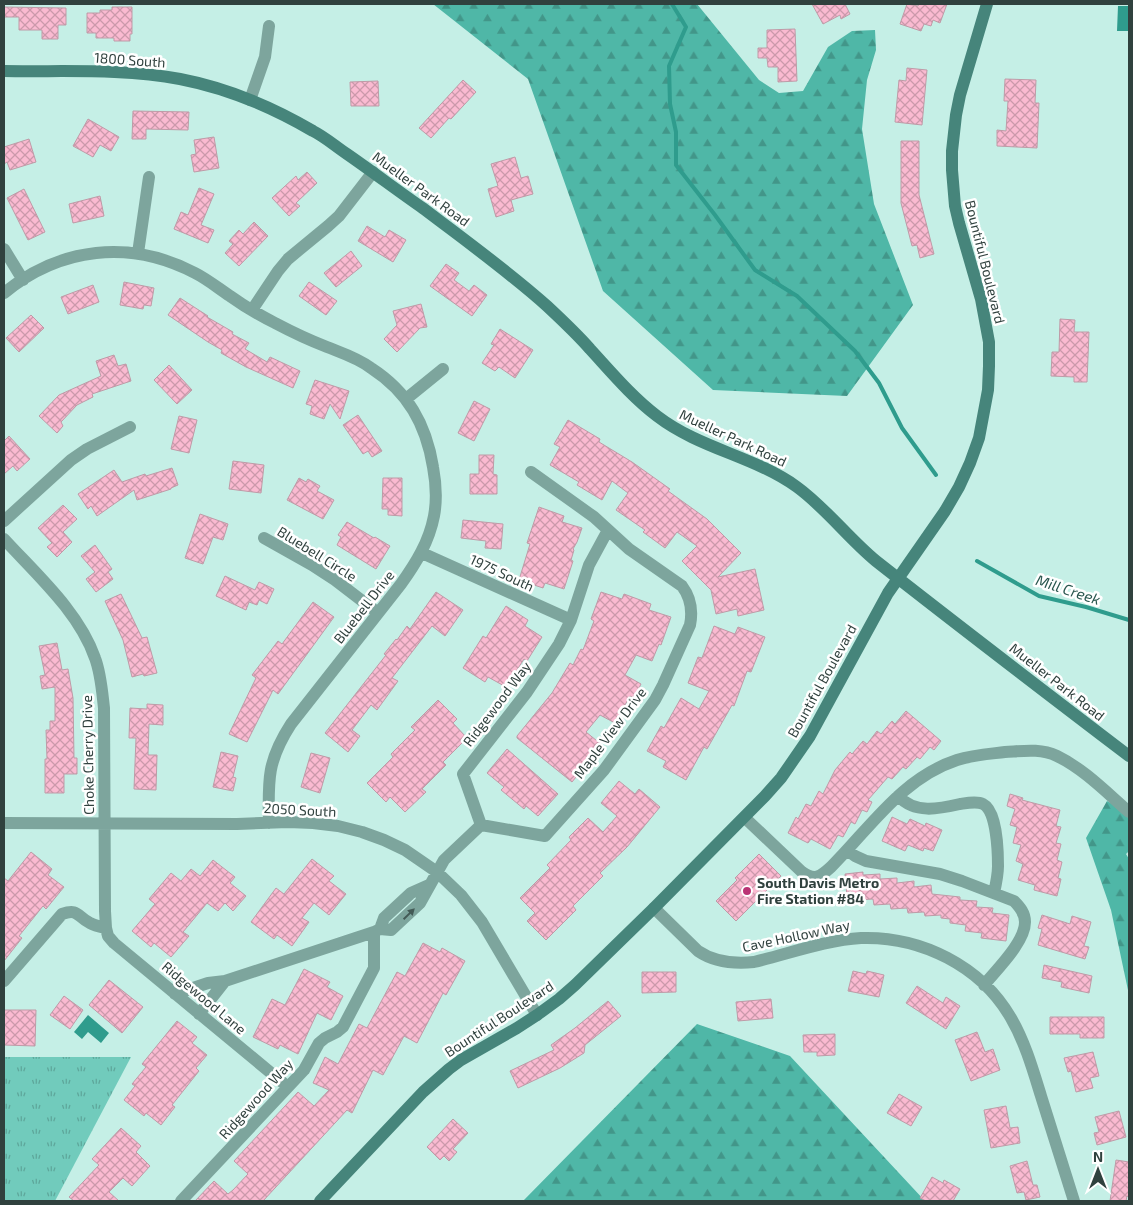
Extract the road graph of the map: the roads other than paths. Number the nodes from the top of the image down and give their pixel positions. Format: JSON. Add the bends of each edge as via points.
{"nodes":[{"id":1,"x":987,"y":4,"type":"edge"},
{"id":2,"x":269,"y":26,"type":"dead end"},
{"id":3,"x":4,"y":71,"type":"edge"},
{"id":4,"x":250,"y":100,"type":"junction"},
{"id":5,"x":373,"y":172,"type":"junction"},
{"id":6,"x":149,"y":177,"type":"dead end"},
{"id":7,"x":4,"y":249,"type":"edge"},
{"id":8,"x":138,"y":253,"type":"junction"},
{"id":9,"x":23,"y":280,"type":"junction"},
{"id":10,"x":4,"y":293,"type":"edge"},
{"id":11,"x":252,"y":310,"type":"junction"},
{"id":12,"x":443,"y":369,"type":"dead end"},
{"id":13,"x":406,"y":399,"type":"junction"},
{"id":14,"x":130,"y":427,"type":"dead end"},
{"id":15,"x":531,"y":472,"type":"dead end"},
{"id":16,"x":4,"y":521,"type":"edge"},
{"id":17,"x":608,"y":530,"type":"junction"},
{"id":18,"x":264,"y":538,"type":"dead end"},
{"id":19,"x":4,"y":539,"type":"edge"},
{"id":20,"x":422,"y":552,"type":"junction"},
{"id":21,"x":898,"y":578,"type":"junction"},
{"id":22,"x":378,"y":613,"type":"junction"},
{"id":23,"x":571,"y":620,"type":"junction"},
{"id":24,"x":1129,"y":756,"type":"edge"},
{"id":25,"x":898,"y":796,"type":"junction"},
{"id":26,"x":1129,"y":812,"type":"edge"},
{"id":27,"x":745,"y":818,"type":"junction"},
{"id":28,"x":4,"y":823,"type":"edge"},
{"id":29,"x":104,"y":823,"type":"junction"},
{"id":30,"x":268,"y":823,"type":"junction"},
{"id":31,"x":481,"y":825,"type":"junction"},
{"id":32,"x":847,"y":850,"type":"junction"},
{"id":33,"x":437,"y":872,"type":"junction"},
{"id":34,"x":994,"y":893,"type":"junction"},
{"id":35,"x":654,"y":908,"type":"junction"},
{"id":36,"x":106,"y":928,"type":"junction"},
{"id":37,"x":377,"y":931,"type":"junction"},
{"id":38,"x":4,"y":981,"type":"edge"},
{"id":39,"x":225,"y":981,"type":"junction"},
{"id":40,"x":984,"y":985,"type":"junction"},
{"id":41,"x":175,"y":994,"type":"junction"},
{"id":42,"x":199,"y":1014,"type":"junction"},
{"id":43,"x":537,"y":1015,"type":"junction"},
{"id":44,"x":288,"y":1087,"type":"junction"},
{"id":45,"x":181,"y":1201,"type":"edge"},
{"id":46,"x":320,"y":1201,"type":"edge"},
{"id":47,"x":1074,"y":1201,"type":"edge"}],
"edges":[{"from":1,"to":21,"type":"main road","name":"Bountiful Boulevard","via":[[960,95],[953,134],[952,170],[959,223],[986,319],[988,390],[979,438],[959,487]]},
{"from":2,"to":4,"type":"street","via":[[265,56]]},
{"from":3,"to":4,"type":"main road","name":"1800 South","via":[[159,76],[182,79]]},
{"from":4,"to":5,"type":"main road","name":"Mueller Park Road","via":[[316,132]]},
{"from":5,"to":11,"type":"street","via":[[339,216],[288,259]]},
{"from":5,"to":21,"type":"main road","name":"Mueller Park Road","via":[[531,291],[566,323],[646,408],[687,435],[782,476]]},
{"from":6,"to":8,"type":"street"},
{"from":7,"to":9,"type":"street"},
{"from":8,"to":9,"type":"street","via":[[78,256],[40,269]]},
{"from":8,"to":11,"type":"street","via":[[197,274]]},
{"from":9,"to":10,"type":"street"},
{"from":11,"to":13,"type":"street","name":"Bluebell Drive","via":[[296,334],[369,366]]},
{"from":12,"to":13,"type":"street"},
{"from":13,"to":20,"type":"street","name":"Bluebell Drive","via":[[428,441],[435,476],[434,515]]},
{"from":14,"to":16,"type":"street","via":[[71,460]]},
{"from":15,"to":17,"type":"street","name":"Maple View Drive"},
{"from":17,"to":23,"type":"street","name":"Ridgewood Way","via":[[589,565]]},
{"from":17,"to":31,"type":"street","name":"Maple View Drive","via":[[682,586],[692,608],[690,625],[655,700],[604,770],[545,836]]},
{"from":18,"to":22,"type":"street","name":"Bluebell Circle","via":[[327,575]]},
{"from":19,"to":29,"type":"street","name":"Choke Cherry Drive","via":[[74,618],[96,659],[104,708]]},
{"from":20,"to":22,"type":"street","name":"Bluebell Drive"},
{"from":20,"to":23,"type":"street","name":"1975 South"},
{"from":21,"to":24,"type":"main road","name":"Mueller Park Road"},
{"from":21,"to":27,"type":"main road","name":"Bountiful Boulevard","via":[[810,736],[781,778]]},
{"from":22,"to":30,"type":"street","name":"Bluebell Drive","via":[[291,724],[276,749],[269,778]]},
{"from":23,"to":31,"type":"street","name":"Ridgewood Way","via":[[560,644],[527,692],[463,774]]},
{"from":25,"to":26,"type":"street","via":[[932,771],[957,760],[1037,750],[1056,755],[1071,764]]},
{"from":25,"to":32,"type":"street"},
{"from":25,"to":34,"type":"street","via":[[908,805],[921,808],[944,808],[972,802],[986,805],[996,834],[998,867]]},
{"from":27,"to":32,"type":"street","via":[[809,876],[822,875]]},
{"from":27,"to":35,"type":"main road","name":"Bountiful Boulevard"},
{"from":28,"to":29,"type":"street","name":"2050 South"},
{"from":29,"to":30,"type":"street","name":"2050 South"},
{"from":29,"to":36,"type":"street"},
{"from":30,"to":33,"type":"street","name":"2050 South","via":[[313,823],[362,832],[405,850]]},
{"from":31,"to":33,"type":"street","via":[[444,860]]},
{"from":32,"to":34,"type":"street","via":[[866,861],[940,874]]},
{"from":33,"to":37,"type":"street","via":[[420,903],[391,930]]},
{"from":33,"to":43,"type":"street","name":"2050 South","via":[[482,922]]},
{"from":34,"to":40,"type":"street","via":[[1014,901],[1024,914],[1025,922],[1014,948]]},
{"from":35,"to":40,"type":"street","name":"Cave Hollow Way","via":[[693,947],[721,961],[754,962],[845,940],[876,938],[910,943],[936,952],[962,966]]},
{"from":35,"to":43,"type":"main road","name":"Bountiful Boulevard","via":[[575,985]]},
{"from":36,"to":38,"type":"street","name":"Ridgewood Lane","via":[[90,923],[78,914],[62,914]]},
{"from":36,"to":41,"type":"street","name":"Ridgewood Lane","via":[[114,942]]},
{"from":37,"to":39,"type":"street"},
{"from":37,"to":44,"type":"street","name":"Ridgewood Way","via":[[374,968],[343,1027],[319,1043],[304,1070]]},
{"from":39,"to":41,"type":"street"},
{"from":39,"to":42,"type":"street"},
{"from":40,"to":47,"type":"street","name":"Cave Hollow Way","via":[[1003,1006],[1019,1032]]},
{"from":41,"to":42,"type":"street","name":"Ridgewood Lane"},
{"from":42,"to":44,"type":"street","name":"Ridgewood Lane"},
{"from":43,"to":46,"type":"main road","name":"Bountiful Boulevard","via":[[449,1069]]},
{"from":44,"to":45,"type":"street","name":"Ridgewood Way"}]}
